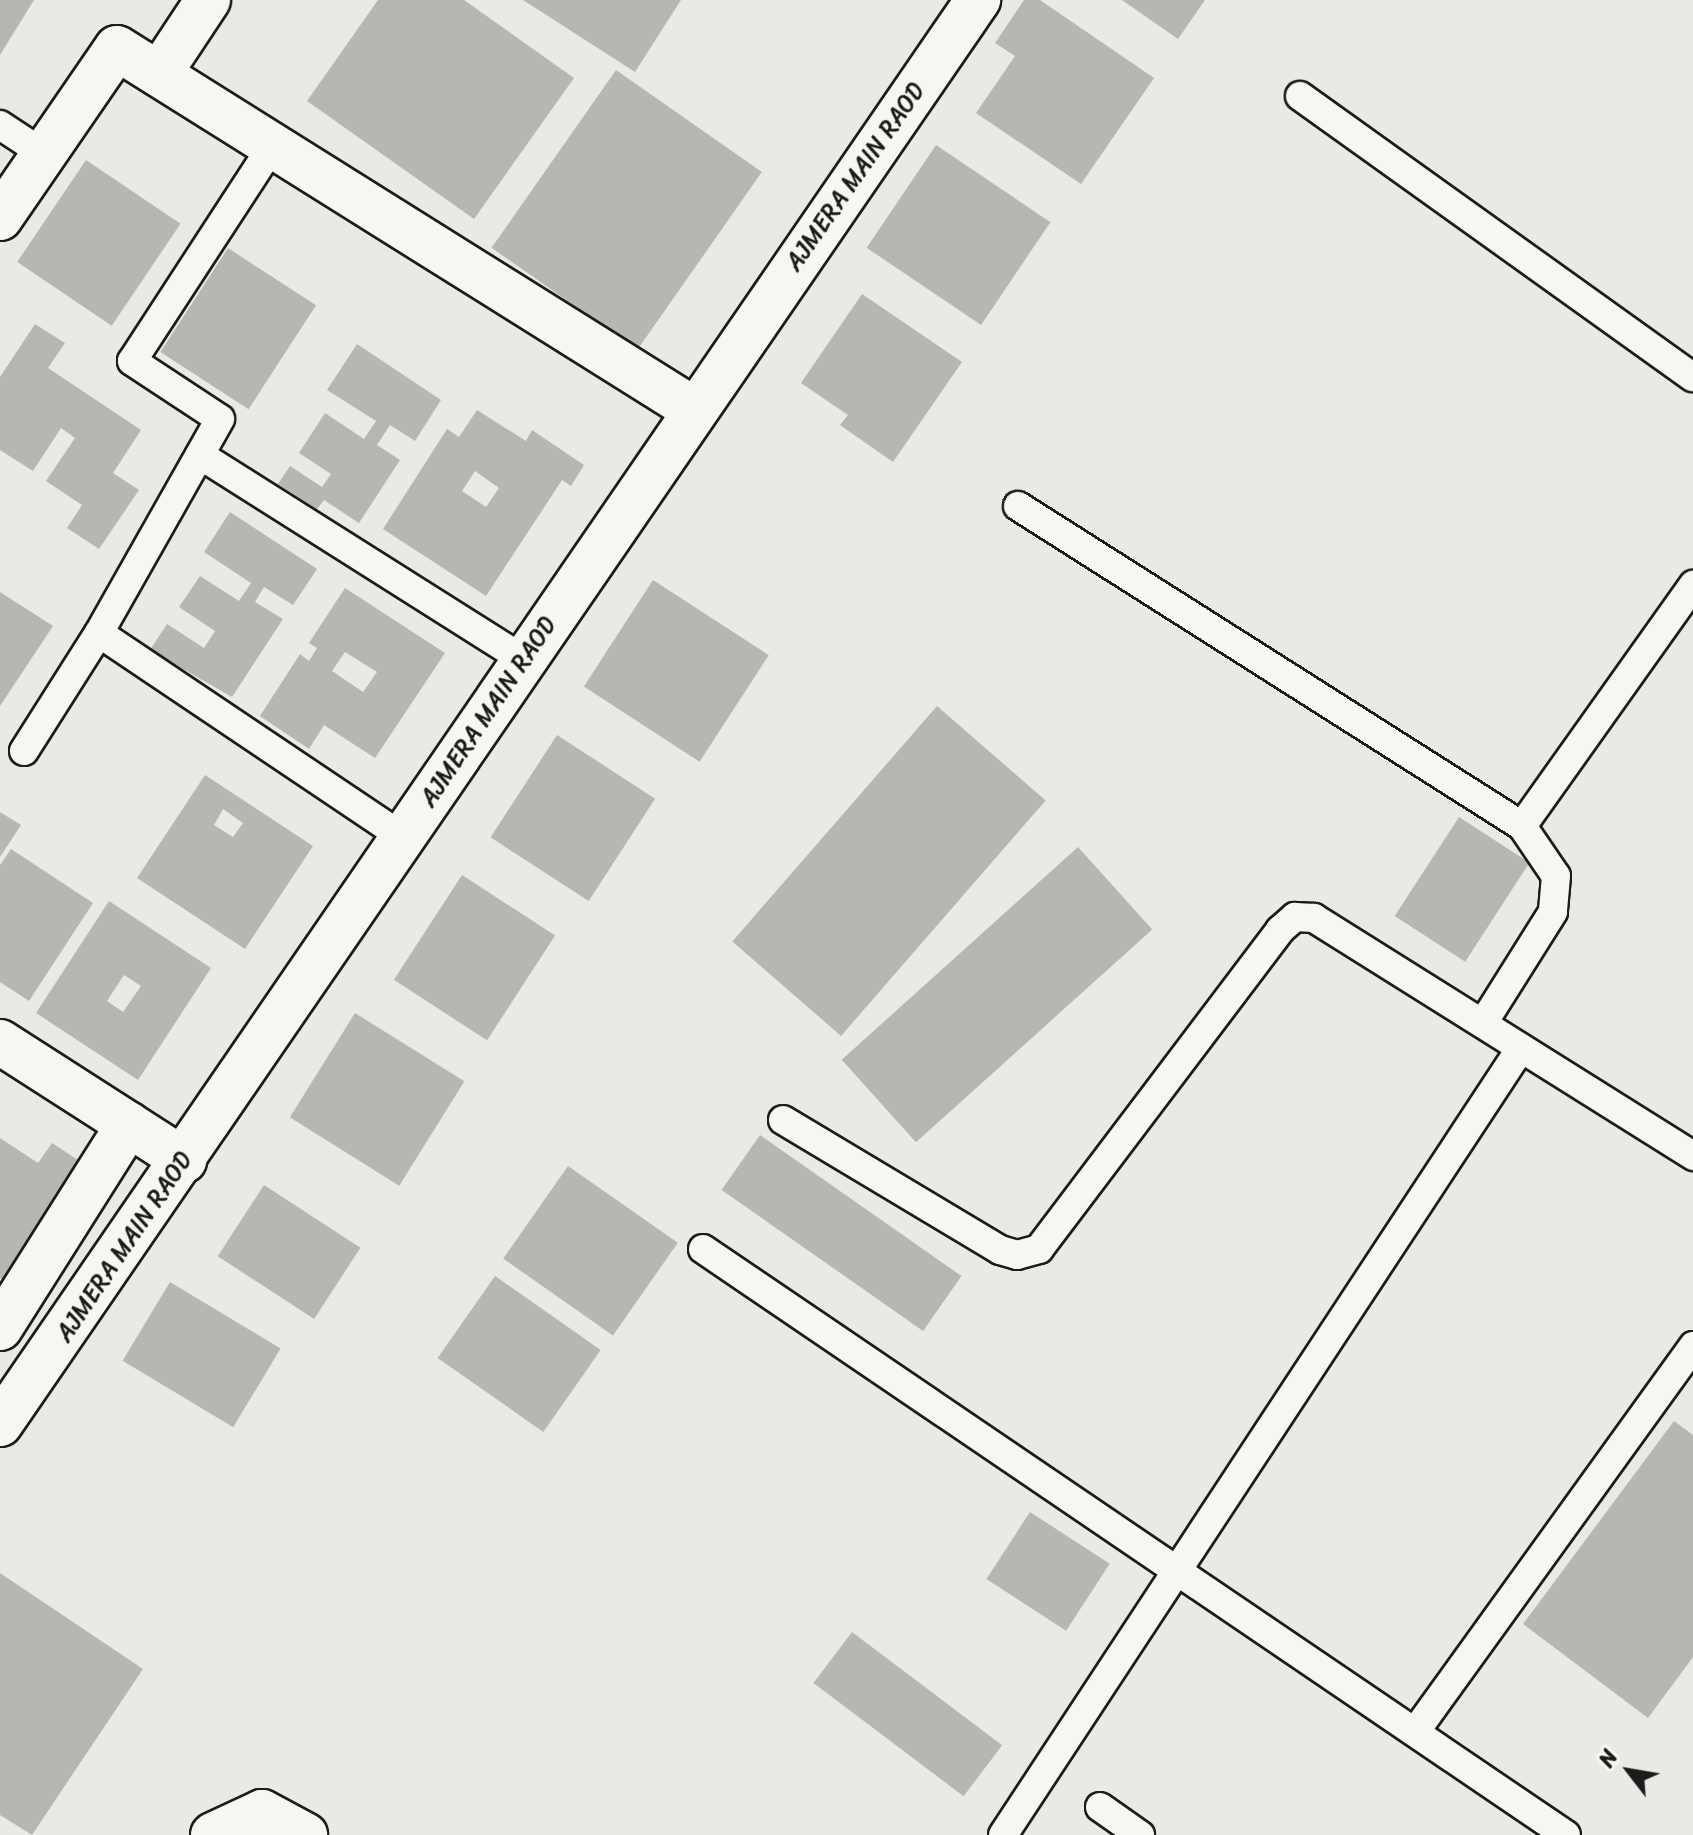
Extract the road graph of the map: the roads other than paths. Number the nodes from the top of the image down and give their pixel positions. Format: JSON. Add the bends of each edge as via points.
{"nodes":[{"id":1,"x":208,"y":0,"type":"edge"},
{"id":2,"x":978,"y":0,"type":"edge"},
{"id":3,"x":159,"y":74,"type":"junction"},
{"id":4,"x":1300,"y":96,"type":"dead end"},
{"id":5,"x":0,"y":125,"type":"edge"},
{"id":6,"x":273,"y":145,"type":"junction"},
{"id":7,"x":44,"y":154,"type":"junction"},
{"id":8,"x":0,"y":218,"type":"edge"},
{"id":9,"x":1693,"y":377,"type":"edge"},
{"id":10,"x":693,"y":409,"type":"junction"},
{"id":11,"x":200,"y":455,"type":"junction"},
{"id":12,"x":1018,"y":506,"type":"dead end"},
{"id":13,"x":1693,"y":585,"type":"edge"},
{"id":14,"x":99,"y":633,"type":"junction"},
{"id":15,"x":524,"y":660,"type":"junction"},
{"id":16,"x":24,"y":751,"type":"dead end"},
{"id":17,"x":1522,"y":826,"type":"junction"},
{"id":18,"x":403,"y":837,"type":"junction"},
{"id":19,"x":1483,"y":1023,"type":"junction"},
{"id":20,"x":0,"y":1042,"type":"edge"},
{"id":21,"x":1521,"y":1048,"type":"junction"},
{"id":22,"x":783,"y":1120,"type":"dead end"},
{"id":23,"x":129,"y":1124,"type":"junction"},
{"id":24,"x":1693,"y":1156,"type":"edge"},
{"id":25,"x":184,"y":1160,"type":"junction"},
{"id":26,"x":703,"y":1249,"type":"dead end"},
{"id":27,"x":6,"y":1303,"type":"edge"},
{"id":28,"x":66,"y":1333,"type":"junction"},
{"id":29,"x":1693,"y":1346,"type":"edge"},
{"id":30,"x":0,"y":1424,"type":"edge"},
{"id":31,"x":1179,"y":1569,"type":"junction"},
{"id":32,"x":1415,"y":1732,"type":"junction"},
{"id":33,"x":1100,"y":1807,"type":"dead end"},
{"id":34,"x":213,"y":1835,"type":"edge"},
{"id":35,"x":305,"y":1835,"type":"edge"},
{"id":36,"x":1003,"y":1835,"type":"edge"},
{"id":37,"x":1140,"y":1835,"type":"edge"},
{"id":38,"x":1566,"y":1835,"type":"edge"}],
"edges":[{"from":1,"to":3,"type":"street"},
{"from":2,"to":10,"type":"street","name":"AJMERA MAIN RAOD"},
{"from":3,"to":6,"type":"street"},
{"from":3,"to":7,"type":"street","via":[[117,48]]},
{"from":4,"to":9,"type":"lane"},
{"from":5,"to":7,"type":"lane"},
{"from":6,"to":10,"type":"street"},
{"from":6,"to":11,"type":"lane","via":[[132,361],[220,419]]},
{"from":7,"to":8,"type":"street"},
{"from":10,"to":15,"type":"street","name":"AJMERA MAIN RAOD"},
{"from":11,"to":14,"type":"lane"},
{"from":11,"to":15,"type":"lane"},
{"from":12,"to":17,"type":"lane"},
{"from":13,"to":17,"type":"lane"},
{"from":14,"to":16,"type":"lane"},
{"from":14,"to":18,"type":"lane"},
{"from":15,"to":18,"type":"street","name":"AJMERA MAIN RAOD"},
{"from":17,"to":19,"type":"lane","via":[[1556,876],[1553,912]]},
{"from":18,"to":25,"type":"street","name":"AJMERA MAIN RAOD"},
{"from":19,"to":21,"type":"lane"},
{"from":19,"to":22,"type":"lane","via":[[1314,918],[1295,917],[1056,1230],[1039,1249],[1017,1255],[1000,1250]]},
{"from":20,"to":23,"type":"street"},
{"from":21,"to":24,"type":"lane"},
{"from":21,"to":31,"type":"lane"},
{"from":23,"to":25,"type":"street"},
{"from":23,"to":27,"type":"street"},
{"from":25,"to":28,"type":"street","name":"AJMERA MAIN RAOD"},
{"from":26,"to":31,"type":"lane"},
{"from":27,"to":28,"type":"street"},
{"from":28,"to":30,"type":"street","name":"AJMERA MAIN RAOD"},
{"from":29,"to":32,"type":"lane"},
{"from":31,"to":32,"type":"lane"},
{"from":31,"to":36,"type":"lane"},
{"from":32,"to":38,"type":"lane"},
{"from":33,"to":37,"type":"lane"},
{"from":34,"to":35,"type":"street","via":[[262,1812]]}]}
